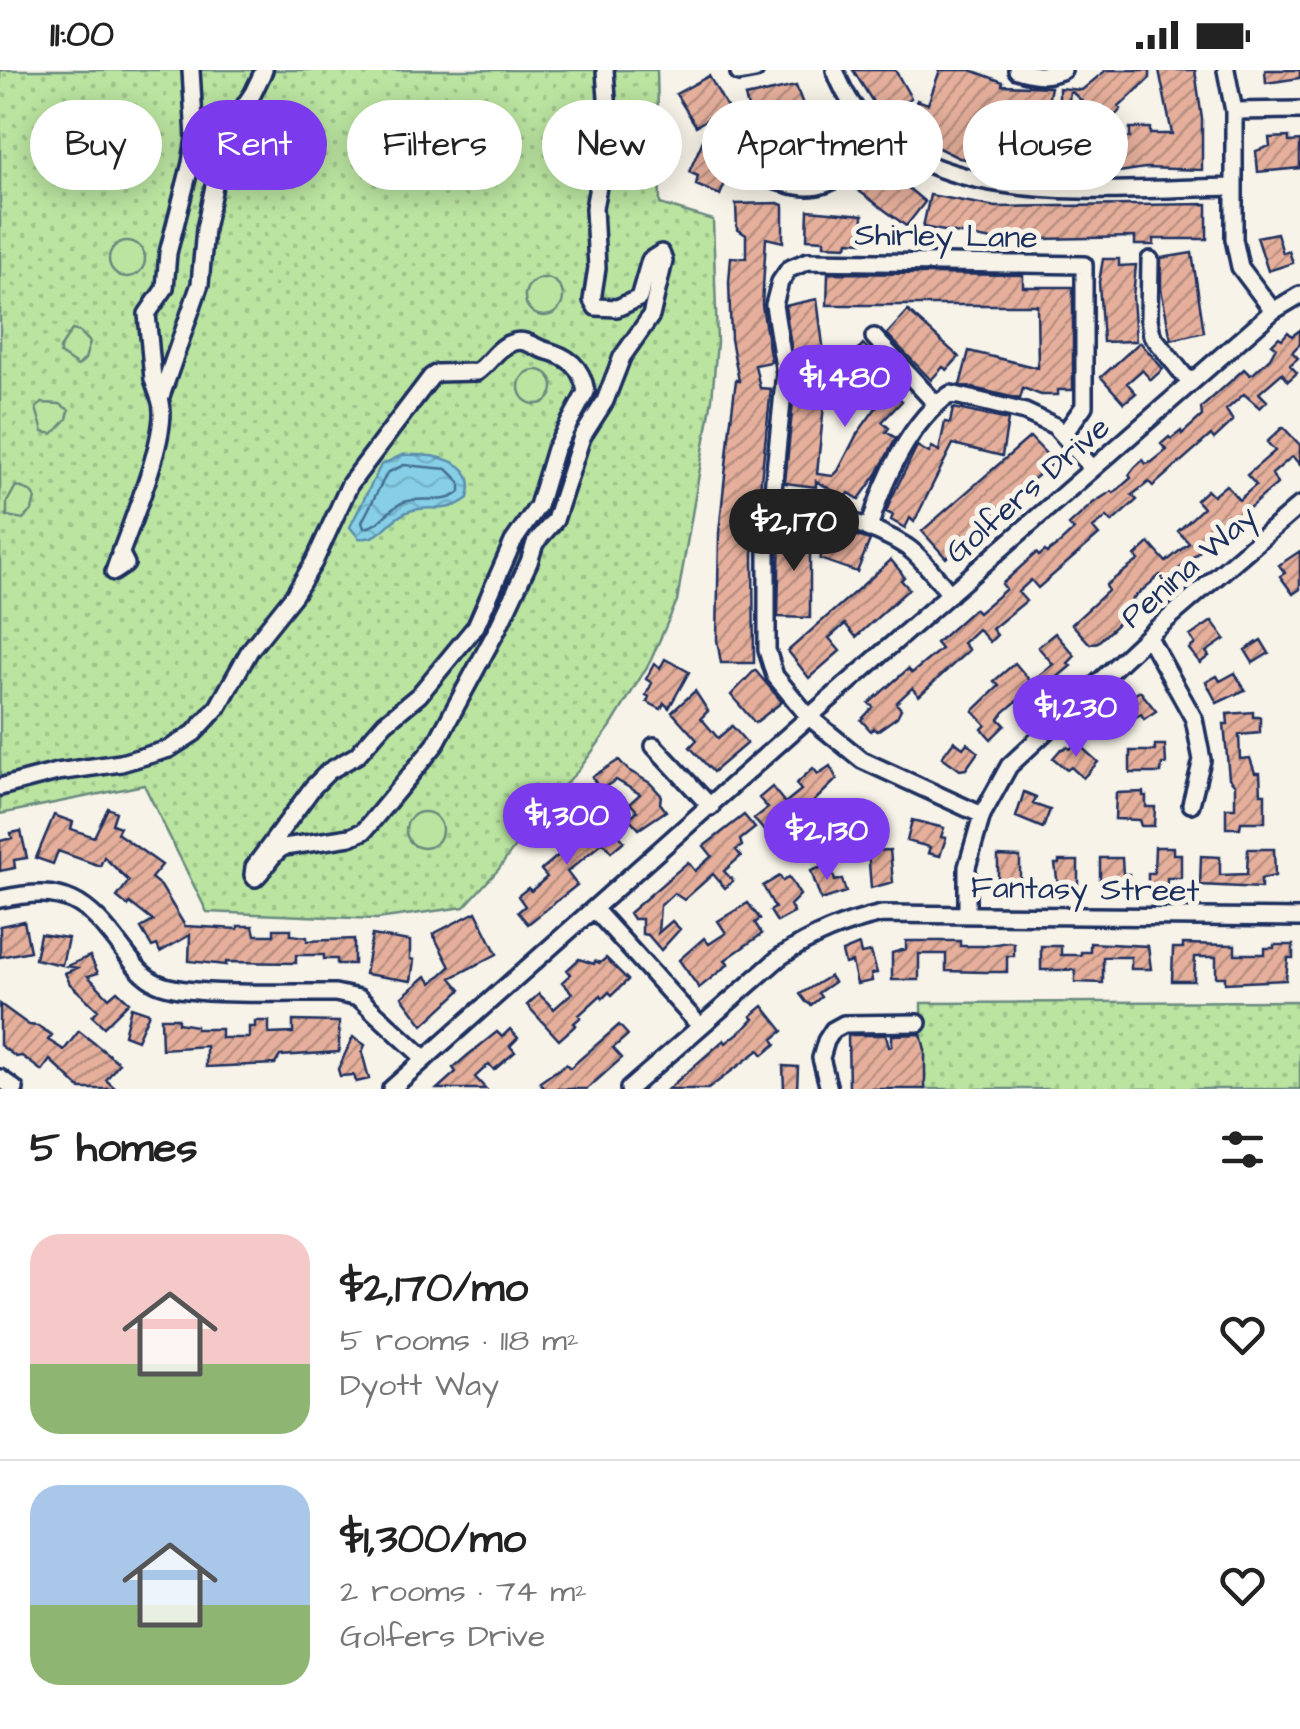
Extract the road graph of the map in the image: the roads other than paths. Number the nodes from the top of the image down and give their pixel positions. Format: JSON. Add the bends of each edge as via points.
{"nodes":[{"id":1,"x":191,"y":70,"type":"edge"},
{"id":2,"x":264,"y":70,"type":"edge"},
{"id":3,"x":605,"y":70,"type":"edge"},
{"id":4,"x":835,"y":70,"type":"edge"},
{"id":5,"x":1017,"y":70,"type":"edge"},
{"id":6,"x":1063,"y":70,"type":"edge"},
{"id":7,"x":1226,"y":70,"type":"edge"},
{"id":8,"x":850,"y":100,"type":"edge"},
{"id":9,"x":1300,"y":110,"type":"edge"},
{"id":10,"x":1234,"y":112,"type":"junction"},
{"id":11,"x":943,"y":168,"type":"edge"},
{"id":12,"x":1234,"y":187,"type":"junction"},
{"id":13,"x":1150,"y":260,"type":"dead end"},
{"id":14,"x":1300,"y":295,"type":"edge"},
{"id":15,"x":1273,"y":311,"type":"junction"},
{"id":16,"x":874,"y":338,"type":"dead end"},
{"id":17,"x":1190,"y":383,"type":"junction"},
{"id":18,"x":160,"y":399,"type":"junction"},
{"id":19,"x":935,"y":404,"type":"junction"},
{"id":20,"x":1064,"y":434,"type":"junction"},
{"id":21,"x":1092,"y":468,"type":"junction"},
{"id":22,"x":1300,"y":505,"type":"edge"},
{"id":23,"x":770,"y":508,"type":"junction"},
{"id":24,"x":869,"y":528,"type":"junction"},
{"id":25,"x":120,"y":552,"type":"dead end"},
{"id":26,"x":950,"y":594,"type":"junction"},
{"id":27,"x":1148,"y":636,"type":"junction"},
{"id":28,"x":809,"y":717,"type":"junction"},
{"id":29,"x":654,"y":746,"type":"dead end"},
{"id":30,"x":0,"y":787,"type":"edge"},
{"id":31,"x":1191,"y":804,"type":"dead end"},
{"id":32,"x":711,"y":806,"type":"junction"},
{"id":33,"x":982,"y":815,"type":"junction"},
{"id":34,"x":0,"y":899,"type":"edge"},
{"id":35,"x":595,"y":910,"type":"junction"},
{"id":36,"x":967,"y":914,"type":"junction"},
{"id":37,"x":1300,"y":918,"type":"edge"},
{"id":38,"x":918,"y":1023,"type":"dead end"},
{"id":39,"x":700,"y":1026,"type":"junction"},
{"id":40,"x":425,"y":1059,"type":"junction"},
{"id":41,"x":0,"y":1078,"type":"edge"},
{"id":42,"x":15,"y":1089,"type":"edge"},
{"id":43,"x":392,"y":1089,"type":"edge"},
{"id":44,"x":629,"y":1089,"type":"edge"},
{"id":45,"x":829,"y":1089,"type":"edge"}],
"edges":[{"from":1,"to":18,"type":"street","via":[[191,164],[165,288],[147,314]]},
{"from":2,"to":18,"type":"street","via":[[227,132],[200,284]]},
{"from":3,"to":30,"type":"street","via":[[609,127],[594,208],[592,300],[608,309],[639,298],[650,260],[662,253],[654,308],[582,437],[555,520],[535,543],[458,708],[372,824],[355,836],[284,847],[253,876],[300,801],[420,695],[476,626],[513,542],[538,506],[557,443],[586,392],[572,361],[527,341],[504,346],[477,372],[430,376],[350,484],[294,594],[194,733],[121,763]]},
{"from":4,"to":8,"type":"street"},
{"from":5,"to":6,"type":"street","via":[[1034,76]]},
{"from":7,"to":10,"type":"street"},
{"from":9,"to":10,"type":"street"},
{"from":10,"to":12,"type":"street"},
{"from":11,"to":12,"type":"street","via":[[1009,186]]},
{"from":12,"to":15,"type":"street","via":[[1240,267]]},
{"from":13,"to":17,"type":"street","via":[[1152,335]]},
{"from":14,"to":15,"type":"street","name":"Golfers Drive"},
{"from":15,"to":17,"type":"street","name":"Golfers Drive"},
{"from":16,"to":19,"type":"street"},
{"from":17,"to":21,"type":"street","name":"Golfers Drive"},
{"from":18,"to":25,"type":"street","via":[[160,438]]},
{"from":19,"to":20,"type":"street","via":[[950,394],[1026,412]]},
{"from":19,"to":24,"type":"street","via":[[879,494]]},
{"from":20,"to":21,"type":"street"},
{"from":20,"to":23,"type":"street","name":"Shirley Lane","via":[[1084,406],[1084,265],[808,261],[789,269],[774,306],[784,373]]},
{"from":21,"to":26,"type":"street","name":"Golfers Drive"},
{"from":22,"to":27,"type":"street","name":"Penina Way"},
{"from":23,"to":24,"type":"street","via":[[813,511]]},
{"from":23,"to":28,"type":"street","via":[[767,650],[775,676]]},
{"from":24,"to":26,"type":"street","via":[[910,548]]},
{"from":26,"to":28,"type":"street","name":"Golfers Drive"},
{"from":27,"to":31,"type":"street","via":[[1194,719],[1202,760]]},
{"from":27,"to":33,"type":"street","name":"Penina Way","via":[[1009,766]]},
{"from":28,"to":32,"type":"street","name":"Golfers Drive"},
{"from":28,"to":33,"type":"street","via":[[862,760]]},
{"from":29,"to":32,"type":"street"},
{"from":32,"to":35,"type":"street","name":"Golfers Drive"},
{"from":33,"to":36,"type":"street","name":"Penina Way","via":[[967,867]]},
{"from":34,"to":40,"type":"street","via":[[55,895],[80,902],[158,984],[359,998]]},
{"from":35,"to":39,"type":"street"},
{"from":35,"to":40,"type":"street","name":"Golfers Drive"},
{"from":36,"to":37,"type":"street","name":"Fantasy Street"},
{"from":36,"to":39,"type":"street","name":"Fantasy Street","via":[[882,914],[844,922],[780,957]]},
{"from":38,"to":45,"type":"street","via":[[844,1024],[834,1030],[820,1058]]},
{"from":39,"to":44,"type":"street","name":"Fantasy Street"},
{"from":40,"to":43,"type":"street","name":"Golfers Drive"},
{"from":41,"to":42,"type":"street"}]}
